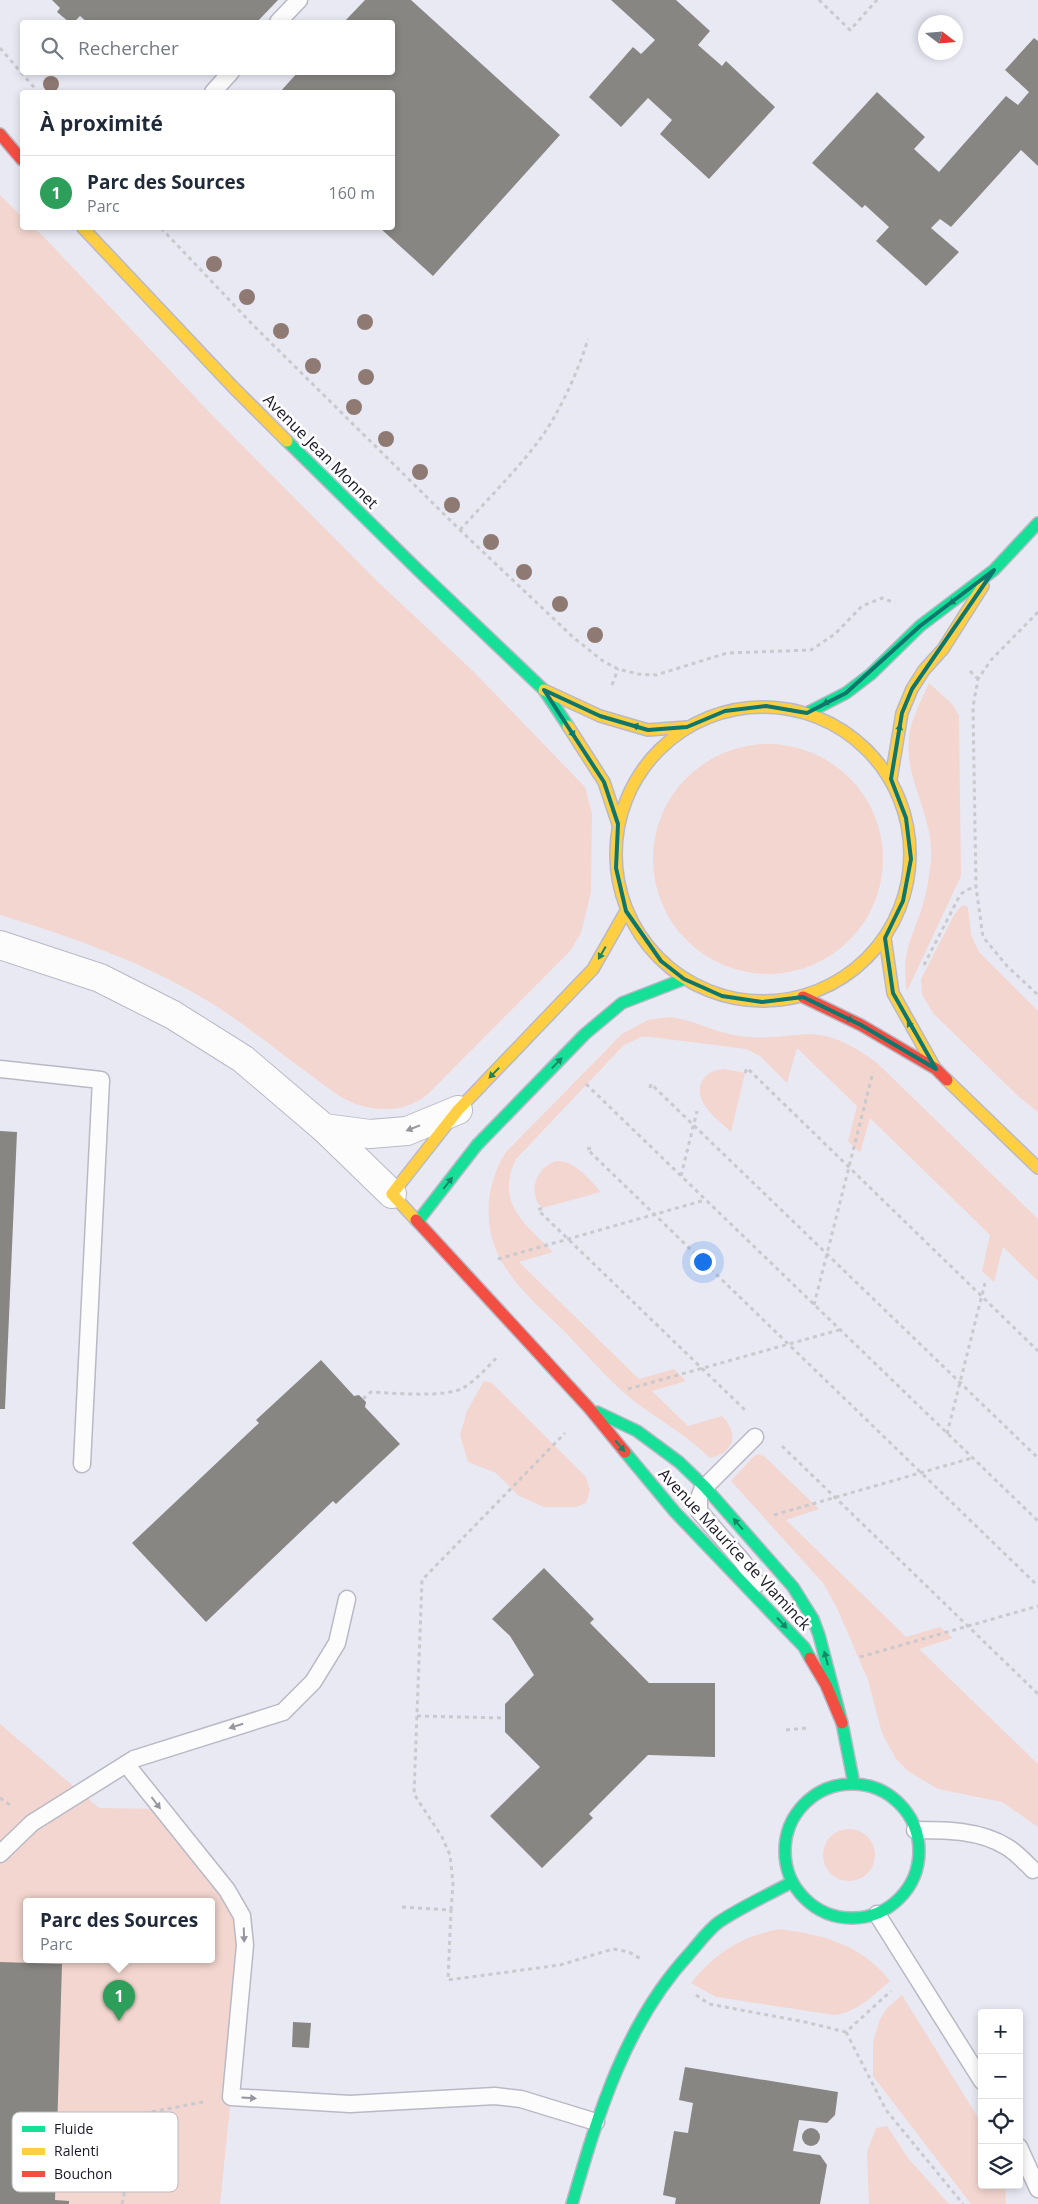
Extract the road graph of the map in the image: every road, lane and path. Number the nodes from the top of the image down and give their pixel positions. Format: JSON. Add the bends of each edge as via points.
{"nodes":[{"id":1,"x":299,"y":0,"type":"edge"},
{"id":2,"x":819,"y":0,"type":"edge"},
{"id":3,"x":877,"y":0,"type":"edge"},
{"id":4,"x":280,"y":20,"type":"edge"},
{"id":5,"x":0,"y":48,"type":"edge"},
{"id":6,"x":20,"y":71,"type":"edge"},
{"id":7,"x":23,"y":75,"type":"edge"},
{"id":8,"x":228,"y":75,"type":"edge"},
{"id":9,"x":36,"y":90,"type":"edge"},
{"id":10,"x":215,"y":90,"type":"edge"},
{"id":11,"x":0,"y":134,"type":"edge"},
{"id":12,"x":20,"y":158,"type":"edge"},
{"id":13,"x":85,"y":230,"type":"edge"},
{"id":14,"x":163,"y":230,"type":"edge"},
{"id":15,"x":588,"y":339,"type":"dead end"},
{"id":16,"x":1038,"y":524,"type":"edge"},
{"id":17,"x":460,"y":530,"type":"junction"},
{"id":18,"x":994,"y":570,"type":"junction"},
{"id":19,"x":1038,"y":612,"type":"edge"},
{"id":20,"x":920,"y":626,"type":"junction"},
{"id":21,"x":943,"y":649,"type":"junction"},
{"id":22,"x":978,"y":679,"type":"junction"},
{"id":23,"x":544,"y":690,"type":"junction"},
{"id":24,"x":807,"y":713,"type":"junction"},
{"id":25,"x":687,"y":727,"type":"junction"},
{"id":26,"x":891,"y":779,"type":"junction"},
{"id":27,"x":618,"y":824,"type":"junction"},
{"id":28,"x":976,"y":888,"type":"junction"},
{"id":29,"x":626,"y":910,"type":"junction"},
{"id":30,"x":885,"y":938,"type":"junction"},
{"id":31,"x":0,"y":945,"type":"edge"},
{"id":32,"x":684,"y":980,"type":"junction"},
{"id":33,"x":1038,"y":995,"type":"edge"},
{"id":34,"x":802,"y":997,"type":"junction"},
{"id":35,"x":904,"y":1015,"type":"junction"},
{"id":36,"x":882,"y":1038,"type":"junction"},
{"id":37,"x":560,"y":1060,"type":"junction"},
{"id":38,"x":0,"y":1068,"type":"edge"},
{"id":39,"x":936,"y":1069,"type":"junction"},
{"id":40,"x":745,"y":1073,"type":"dead end"},
{"id":41,"x":650,"y":1088,"type":"dead end"},
{"id":42,"x":458,"y":1110,"type":"junction"},
{"id":43,"x":697,"y":1111,"type":"dead end"},
{"id":44,"x":693,"y":1125,"type":"junction"},
{"id":45,"x":324,"y":1128,"type":"junction"},
{"id":46,"x":591,"y":1148,"type":"dead end"},
{"id":47,"x":1033,"y":1156,"type":"edge"},
{"id":48,"x":849,"y":1167,"type":"junction"},
{"id":49,"x":681,"y":1176,"type":"junction"},
{"id":50,"x":392,"y":1194,"type":"junction"},
{"id":51,"x":705,"y":1200,"type":"junction"},
{"id":52,"x":542,"y":1208,"type":"dead end"},
{"id":53,"x":654,"y":1215,"type":"junction"},
{"id":54,"x":418,"y":1221,"type":"junction"},
{"id":55,"x":568,"y":1239,"type":"junction"},
{"id":56,"x":827,"y":1254,"type":"junction"},
{"id":57,"x":492,"y":1261,"type":"dead end"},
{"id":58,"x":985,"y":1283,"type":"dead end"},
{"id":59,"x":982,"y":1296,"type":"junction"},
{"id":60,"x":814,"y":1305,"type":"junction"},
{"id":61,"x":840,"y":1330,"type":"junction"},
{"id":62,"x":788,"y":1344,"type":"junction"},
{"id":63,"x":1038,"y":1350,"type":"edge"},
{"id":64,"x":500,"y":1355,"type":"dead end"},
{"id":65,"x":702,"y":1368,"type":"junction"},
{"id":66,"x":960,"y":1383,"type":"junction"},
{"id":67,"x":622,"y":1390,"type":"dead end"},
{"id":68,"x":363,"y":1399,"type":"dead end"},
{"id":69,"x":589,"y":1408,"type":"junction"},
{"id":70,"x":751,"y":1416,"type":"dead end"},
{"id":71,"x":947,"y":1434,"type":"junction"},
{"id":72,"x":755,"y":1437,"type":"dead end"},
{"id":73,"x":779,"y":1443,"type":"dead end"},
{"id":74,"x":972,"y":1458,"type":"junction"},
{"id":75,"x":1038,"y":1458,"type":"edge"},
{"id":76,"x":82,"y":1464,"type":"dead end"},
{"id":77,"x":921,"y":1472,"type":"junction"},
{"id":78,"x":705,"y":1487,"type":"junction"},
{"id":79,"x":835,"y":1497,"type":"junction"},
{"id":80,"x":766,"y":1517,"type":"dead end"},
{"id":81,"x":1038,"y":1521,"type":"edge"},
{"id":82,"x":1038,"y":1586,"type":"edge"},
{"id":83,"x":347,"y":1599,"type":"dead end"},
{"id":84,"x":1038,"y":1606,"type":"edge"},
{"id":85,"x":767,"y":1607,"type":"junction"},
{"id":86,"x":968,"y":1626,"type":"junction"},
{"id":87,"x":852,"y":1660,"type":"dead end"},
{"id":88,"x":1038,"y":1694,"type":"edge"},
{"id":89,"x":417,"y":1716,"type":"junction"},
{"id":90,"x":504,"y":1718,"type":"dead end"},
{"id":91,"x":842,"y":1723,"type":"junction"},
{"id":92,"x":126,"y":1764,"type":"junction"},
{"id":93,"x":854,"y":1784,"type":"junction"},
{"id":94,"x":915,"y":1830,"type":"junction"},
{"id":95,"x":0,"y":1854,"type":"edge"},
{"id":96,"x":1033,"y":1870,"type":"dead end"},
{"id":97,"x":792,"y":1882,"type":"junction"},
{"id":98,"x":451,"y":1910,"type":"dead end"},
{"id":99,"x":877,"y":1914,"type":"junction"},
{"id":100,"x":846,"y":2032,"type":"dead end"},
{"id":101,"x":978,"y":2075,"type":"edge"},
{"id":102,"x":231,"y":2097,"type":"junction"},
{"id":103,"x":151,"y":2112,"type":"edge"},
{"id":104,"x":596,"y":2122,"type":"junction"},
{"id":105,"x":1023,"y":2156,"type":"edge"},
{"id":106,"x":1038,"y":2189,"type":"edge"},
{"id":107,"x":572,"y":2204,"type":"edge"},
{"id":108,"x":963,"y":2204,"type":"edge"}],
"edges":[{"from":1,"to":4,"type":"lane"},
{"from":2,"to":3,"type":"path","via":[[850,30]]},
{"from":5,"to":6,"type":"path"},
{"from":7,"to":9,"type":"path"},
{"from":8,"to":10,"type":"lane"},
{"from":11,"to":12,"type":"main road"},
{"from":13,"to":23,"type":"main road","name":"Avenue Jean Monnet","via":[[233,387]]},
{"from":14,"to":17,"type":"path"},
{"from":15,"to":17,"type":"path","via":[[570,384],[539,440]]},
{"from":16,"to":18,"type":"main road"},
{"from":17,"to":20,"type":"path","via":[[574,638],[603,661],[638,674],[670,672],[727,653],[812,650],[835,634],[862,606],[882,598],[898,605]]},
{"from":18,"to":20,"type":"main road","one_way":true},
{"from":18,"to":21,"type":"main road"},
{"from":19,"to":22,"type":"path","via":[[991,660]]},
{"from":20,"to":24,"type":"main road","one_way":true,"via":[[871,674],[846,693]]},
{"from":21,"to":22,"type":"path"},
{"from":26,"to":21,"type":"main road","one_way":true,"via":[[902,713],[924,670]]},
{"from":22,"to":28,"type":"path","via":[[973,708]]},
{"from":25,"to":23,"type":"main road","name":"Avenue Jean Monnet","one_way":true,"via":[[648,730],[600,716]]},
{"from":23,"to":27,"type":"main road","name":"Avenue Jean Monnet","one_way":true,"via":[[604,782]]},
{"from":24,"to":25,"type":"main road","via":[[766,706],[725,711]]},
{"from":24,"to":26,"type":"main road","via":[[840,727],[868,750]]},
{"from":25,"to":27,"type":"main road","via":[[656,752],[632,785]]},
{"from":26,"to":30,"type":"main road","via":[[906,818],[911,860],[903,900]]},
{"from":27,"to":29,"type":"main road","via":[[616,868]]},
{"from":28,"to":33,"type":"path","via":[[983,937],[1007,966]]},
{"from":28,"to":35,"type":"path","via":[[960,895],[952,909],[920,973],[916,1006]]},
{"from":29,"to":32,"type":"main road","via":[[641,938]]},
{"from":29,"to":42,"type":"main road","one_way":true,"via":[[593,969]]},
{"from":30,"to":34,"type":"main road","via":[[849,974]]},
{"from":30,"to":35,"type":"main road","via":[[893,993]]},
{"from":31,"to":45,"type":"street","via":[[100,978],[173,1015],[243,1059]]},
{"from":32,"to":34,"type":"main road","via":[[722,996],[762,1002]]},
{"from":32,"to":37,"type":"main road","via":[[622,1002]]},
{"from":34,"to":36,"type":"main road","one_way":true},
{"from":39,"to":35,"type":"main road","one_way":true},
{"from":36,"to":39,"type":"main road"},
{"from":36,"to":48,"type":"path"},
{"from":37,"to":49,"type":"path"},
{"from":54,"to":37,"type":"main road","one_way":true,"via":[[477,1145]]},
{"from":38,"to":76,"type":"lane","via":[[101,1080]]},
{"from":39,"to":47,"type":"main road"},
{"from":40,"to":48,"type":"path","via":[[747,1068]]},
{"from":41,"to":44,"type":"path","via":[[651,1084]]},
{"from":42,"to":45,"type":"street","one_way":true,"via":[[407,1131],[370,1134]]},
{"from":42,"to":50,"type":"main road"},
{"from":43,"to":44,"type":"path"},
{"from":44,"to":49,"type":"path"},
{"from":44,"to":56,"type":"path"},
{"from":45,"to":50,"type":"street"},
{"from":46,"to":53,"type":"path","via":[[587,1149]]},
{"from":48,"to":56,"type":"path"},
{"from":48,"to":59,"type":"path"},
{"from":49,"to":51,"type":"path"},
{"from":50,"to":54,"type":"main road","name":"Avenue Maurice de Vlaminck"},
{"from":51,"to":53,"type":"path"},
{"from":51,"to":60,"type":"path"},
{"from":52,"to":55,"type":"path","via":[[538,1210]]},
{"from":53,"to":55,"type":"path"},
{"from":53,"to":62,"type":"path"},
{"from":54,"to":69,"type":"main road","name":"Avenue Maurice de Vlaminck"},
{"from":55,"to":57,"type":"path"},
{"from":55,"to":65,"type":"path"},
{"from":56,"to":60,"type":"path"},
{"from":56,"to":66,"type":"path"},
{"from":58,"to":59,"type":"path"},
{"from":59,"to":63,"type":"path"},
{"from":59,"to":66,"type":"path"},
{"from":60,"to":61,"type":"path"},
{"from":61,"to":62,"type":"path"},
{"from":61,"to":71,"type":"path"},
{"from":62,"to":65,"type":"path"},
{"from":62,"to":77,"type":"path"},
{"from":64,"to":68,"type":"path","via":[[461,1389],[438,1393],[371,1392]]},
{"from":65,"to":67,"type":"path"},
{"from":65,"to":70,"type":"path"},
{"from":66,"to":71,"type":"path"},
{"from":66,"to":75,"type":"path"},
{"from":69,"to":78,"type":"main road","name":"Avenue Maurice de Vlaminck","via":[[637,1431],[662,1448]]},
{"from":69,"to":85,"type":"main road","name":"Avenue Maurice de Vlaminck","one_way":true,"via":[[675,1512]]},
{"from":69,"to":89,"type":"path","via":[[422,1580]]},
{"from":71,"to":74,"type":"path"},
{"from":72,"to":78,"type":"lane"},
{"from":73,"to":79,"type":"path"},
{"from":74,"to":77,"type":"path"},
{"from":74,"to":81,"type":"path"},
{"from":77,"to":79,"type":"path"},
{"from":77,"to":82,"type":"path"},
{"from":78,"to":85,"type":"lane","via":[[699,1498],[699,1511],[743,1562]]},
{"from":91,"to":78,"type":"main road","name":"Avenue Maurice de Vlaminck","one_way":true,"via":[[822,1643],[805,1605]]},
{"from":79,"to":80,"type":"path"},
{"from":79,"to":86,"type":"path"},
{"from":83,"to":92,"type":"lane","one_way":true,"via":[[337,1643],[313,1682],[282,1712]]},
{"from":84,"to":86,"type":"path"},
{"from":85,"to":91,"type":"main road","name":"Avenue Maurice de Vlaminck","one_way":true,"via":[[816,1666]]},
{"from":86,"to":87,"type":"path"},
{"from":86,"to":88,"type":"path"},
{"from":89,"to":90,"type":"path"},
{"from":89,"to":98,"type":"path","via":[[414,1794],[450,1855]]},
{"from":91,"to":93,"type":"main road","name":"Avenue Maurice de Vlaminck"},
{"from":92,"to":95,"type":"lane","via":[[32,1823]]},
{"from":92,"to":102,"type":"lane","one_way":true,"via":[[226,1890],[242,1916],[244,1945]]},
{"from":93,"to":94,"type":"main road","via":[[868,1786],[892,1797]]},
{"from":93,"to":97,"type":"main road","via":[[823,1791],[798,1810],[785,1845]]},
{"from":94,"to":96,"type":"lane","via":[[961,1832],[994,1840],[1008,1847]]},
{"from":94,"to":99,"type":"main road","via":[[918,1859],[909,1886],[890,1907]]},
{"from":97,"to":99,"type":"main road","via":[[810,1904],[822,1912],[849,1919]]},
{"from":97,"to":104,"type":"main road","via":[[718,1923],[669,1976],[633,2032]]},
{"from":99,"to":101,"type":"lane"},
{"from":100,"to":108,"type":"path","via":[[886,2110]]},
{"from":102,"to":103,"type":"path"},
{"from":102,"to":104,"type":"lane","one_way":true,"via":[[350,2104],[495,2096],[522,2099]]},
{"from":104,"to":107,"type":"main road"},
{"from":105,"to":106,"type":"lane"}]}
